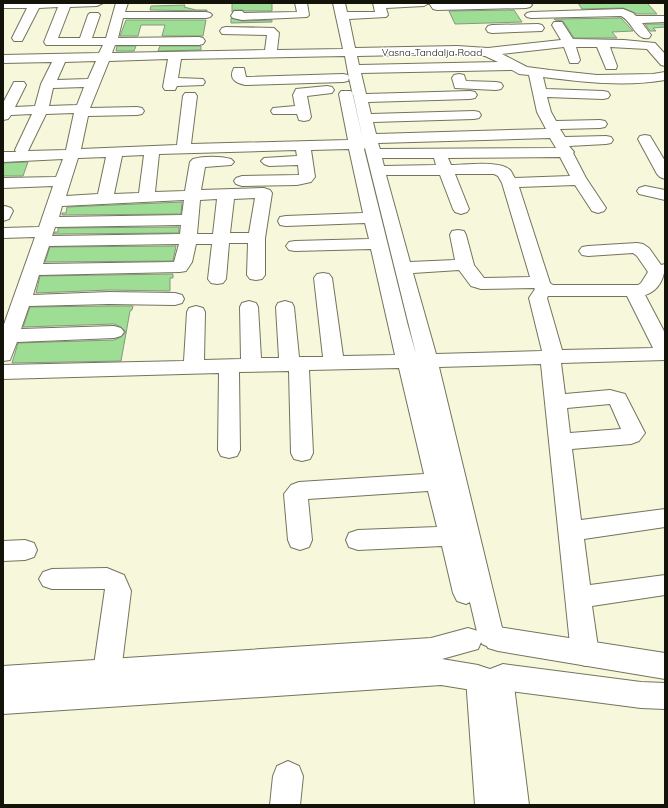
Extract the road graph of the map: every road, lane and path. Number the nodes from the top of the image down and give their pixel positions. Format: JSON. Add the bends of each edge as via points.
{"nodes":[{"id":1,"x":97,"y":3,"type":"edge"},
{"id":2,"x":301,"y":3,"type":"edge"},
{"id":3,"x":329,"y":3,"type":"edge"},
{"id":4,"x":424,"y":3,"type":"edge"},
{"id":5,"x":35,"y":4,"type":"junction"},
{"id":6,"x":65,"y":4,"type":"edge"},
{"id":7,"x":380,"y":4,"type":"edge"},
{"id":8,"x":497,"y":4,"type":"edge"},
{"id":9,"x":561,"y":5,"type":"edge"},
{"id":10,"x":3,"y":6,"type":"edge"},
{"id":11,"x":585,"y":6,"type":"dead end"},
{"id":12,"x":653,"y":6,"type":"dead end"},
{"id":13,"x":527,"y":7,"type":"edge"},
{"id":14,"x":470,"y":8,"type":"edge"},
{"id":15,"x":441,"y":9,"type":"edge"},
{"id":16,"x":341,"y":10,"type":"edge"},
{"id":17,"x":238,"y":13,"type":"dead end"},
{"id":18,"x":94,"y":15,"type":"dead end"},
{"id":19,"x":206,"y":15,"type":"dead end"},
{"id":20,"x":665,"y":19,"type":"edge"},
{"id":21,"x":116,"y":21,"type":"edge"},
{"id":22,"x":506,"y":21,"type":"dead end"},
{"id":23,"x":635,"y":22,"type":"junction"},
{"id":24,"x":572,"y":25,"type":"dead end"},
{"id":25,"x":194,"y":26,"type":"dead end"},
{"id":26,"x":558,"y":26,"type":"junction"},
{"id":27,"x":130,"y":27,"type":"dead end"},
{"id":28,"x":146,"y":27,"type":"dead end"},
{"id":29,"x":537,"y":27,"type":"junction"},
{"id":30,"x":492,"y":29,"type":"dead end"},
{"id":31,"x":226,"y":31,"type":"dead end"},
{"id":32,"x":616,"y":34,"type":"dead end"},
{"id":33,"x":645,"y":35,"type":"dead end"},
{"id":34,"x":18,"y":38,"type":"dead end"},
{"id":35,"x":85,"y":41,"type":"junction"},
{"id":36,"x":199,"y":41,"type":"dead end"},
{"id":37,"x":569,"y":43,"type":"junction"},
{"id":38,"x":597,"y":44,"type":"junction"},
{"id":39,"x":624,"y":44,"type":"junction"},
{"id":40,"x":547,"y":46,"type":"junction"},
{"id":41,"x":270,"y":49,"type":"junction"},
{"id":42,"x":226,"y":50,"type":"junction"},
{"id":43,"x":488,"y":52,"type":"junction"},
{"id":44,"x":176,"y":56,"type":"junction"},
{"id":45,"x":60,"y":58,"type":"junction"},
{"id":46,"x":103,"y":58,"type":"junction"},
{"id":47,"x":3,"y":59,"type":"edge"},
{"id":48,"x":574,"y":60,"type":"dead end"},
{"id":49,"x":665,"y":62,"type":"edge"},
{"id":50,"x":277,"y":65,"type":"dead end"},
{"id":51,"x":518,"y":66,"type":"junction"},
{"id":52,"x":611,"y":66,"type":"dead end"},
{"id":53,"x":457,"y":67,"type":"junction"},
{"id":54,"x":535,"y":72,"type":"junction"},
{"id":55,"x":349,"y":73,"type":"junction"},
{"id":56,"x":665,"y":76,"type":"edge"},
{"id":57,"x":278,"y":80,"type":"junction"},
{"id":58,"x":198,"y":82,"type":"dead end"},
{"id":59,"x":92,"y":83,"type":"junction"},
{"id":60,"x":48,"y":84,"type":"junction"},
{"id":61,"x":19,"y":85,"type":"dead end"},
{"id":62,"x":496,"y":86,"type":"dead end"},
{"id":63,"x":470,"y":95,"type":"dead end"},
{"id":64,"x":603,"y":95,"type":"dead end"},
{"id":65,"x":190,"y":96,"type":"dead end"},
{"id":66,"x":541,"y":100,"type":"junction"},
{"id":67,"x":559,"y":108,"type":"dead end"},
{"id":68,"x":40,"y":110,"type":"junction"},
{"id":69,"x":82,"y":111,"type":"junction"},
{"id":70,"x":278,"y":111,"type":"dead end"},
{"id":71,"x":4,"y":112,"type":"edge"},
{"id":72,"x":137,"y":112,"type":"dead end"},
{"id":73,"x":474,"y":115,"type":"dead end"},
{"id":74,"x":428,"y":117,"type":"junction"},
{"id":75,"x":365,"y":118,"type":"junction"},
{"id":76,"x":600,"y":124,"type":"dead end"},
{"id":77,"x":435,"y":137,"type":"junction"},
{"id":78,"x":559,"y":138,"type":"junction"},
{"id":79,"x":646,"y":139,"type":"dead end"},
{"id":80,"x":606,"y":140,"type":"dead end"},
{"id":81,"x":184,"y":144,"type":"junction"},
{"id":82,"x":367,"y":147,"type":"junction"},
{"id":83,"x":303,"y":149,"type":"junction"},
{"id":84,"x":22,"y":150,"type":"junction"},
{"id":85,"x":152,"y":150,"type":"junction"},
{"id":86,"x":3,"y":151,"type":"edge"},
{"id":87,"x":73,"y":151,"type":"junction"},
{"id":88,"x":115,"y":152,"type":"junction"},
{"id":89,"x":439,"y":152,"type":"junction"},
{"id":90,"x":199,"y":155,"type":"junction"},
{"id":91,"x":3,"y":157,"type":"edge"},
{"id":92,"x":446,"y":170,"type":"junction"},
{"id":93,"x":665,"y":174,"type":"edge"},
{"id":94,"x":578,"y":179,"type":"junction"},
{"id":95,"x":63,"y":181,"type":"junction"},
{"id":96,"x":3,"y":183,"type":"edge"},
{"id":97,"x":510,"y":183,"type":"junction"},
{"id":98,"x":223,"y":188,"type":"junction"},
{"id":99,"x":645,"y":191,"type":"dead end"},
{"id":100,"x":192,"y":195,"type":"junction"},
{"id":101,"x":665,"y":195,"type":"edge"},
{"id":102,"x":146,"y":197,"type":"junction"},
{"id":103,"x":105,"y":199,"type":"junction"},
{"id":104,"x":56,"y":201,"type":"junction"},
{"id":105,"x":598,"y":208,"type":"dead end"},
{"id":106,"x":461,"y":209,"type":"dead end"},
{"id":107,"x":372,"y":218,"type":"junction"},
{"id":108,"x":190,"y":220,"type":"junction"},
{"id":109,"x":286,"y":221,"type":"dead end"},
{"id":110,"x":46,"y":232,"type":"junction"},
{"id":111,"x":3,"y":233,"type":"edge"},
{"id":112,"x":458,"y":235,"type":"dead end"},
{"id":113,"x":223,"y":238,"type":"junction"},
{"id":114,"x":257,"y":238,"type":"junction"},
{"id":115,"x":188,"y":239,"type":"junction"},
{"id":116,"x":379,"y":244,"type":"junction"},
{"id":117,"x":295,"y":246,"type":"dead end"},
{"id":118,"x":588,"y":251,"type":"dead end"},
{"id":119,"x":465,"y":266,"type":"junction"},
{"id":120,"x":403,"y":268,"type":"junction"},
{"id":121,"x":33,"y":270,"type":"junction"},
{"id":122,"x":661,"y":270,"type":"edge"},
{"id":123,"x":256,"y":275,"type":"dead end"},
{"id":124,"x":323,"y":278,"type":"dead end"},
{"id":125,"x":217,"y":279,"type":"dead end"},
{"id":126,"x":543,"y":286,"type":"junction"},
{"id":127,"x":633,"y":290,"type":"junction"},
{"id":128,"x":175,"y":299,"type":"dead end"},
{"id":129,"x":22,"y":301,"type":"junction"},
{"id":130,"x":249,"y":307,"type":"dead end"},
{"id":131,"x":285,"y":307,"type":"dead end"},
{"id":132,"x":196,"y":312,"type":"dead end"},
{"id":133,"x":114,"y":332,"type":"dead end"},
{"id":134,"x":10,"y":336,"type":"junction"},
{"id":135,"x":665,"y":353,"type":"edge"},
{"id":136,"x":3,"y":355,"type":"edge"},
{"id":137,"x":552,"y":357,"type":"junction"},
{"id":138,"x":428,"y":361,"type":"junction"},
{"id":139,"x":408,"y":362,"type":"junction"},
{"id":140,"x":294,"y":364,"type":"junction"},
{"id":141,"x":334,"y":364,"type":"junction"},
{"id":142,"x":229,"y":366,"type":"junction"},
{"id":143,"x":251,"y":366,"type":"junction"},
{"id":144,"x":194,"y":367,"type":"junction"},
{"id":145,"x":3,"y":372,"type":"edge"},
{"id":146,"x":556,"y":402,"type":"junction"},
{"id":147,"x":560,"y":442,"type":"junction"},
{"id":148,"x":229,"y":450,"type":"dead end"},
{"id":149,"x":302,"y":453,"type":"dead end"},
{"id":150,"x":438,"y":482,"type":"junction"},
{"id":151,"x":665,"y":518,"type":"edge"},
{"id":152,"x":570,"y":531,"type":"junction"},
{"id":153,"x":452,"y":536,"type":"junction"},
{"id":154,"x":300,"y":540,"type":"dead end"},
{"id":155,"x":358,"y":540,"type":"dead end"},
{"id":156,"x":52,"y":579,"type":"dead end"},
{"id":157,"x":665,"y":585,"type":"edge"},
{"id":158,"x":578,"y":596,"type":"junction"},
{"id":159,"x":484,"y":638,"type":"junction"},
{"id":160,"x":585,"y":654,"type":"junction"},
{"id":161,"x":665,"y":666,"type":"edge"},
{"id":162,"x":107,"y":672,"type":"junction"},
{"id":163,"x":490,"y":678,"type":"junction"},
{"id":164,"x":3,"y":679,"type":"edge"},
{"id":165,"x":665,"y":696,"type":"edge"},
{"id":166,"x":3,"y":700,"type":"edge"},
{"id":167,"x":288,"y":776,"type":"dead end"},
{"id":168,"x":285,"y":805,"type":"edge"},
{"id":169,"x":490,"y":805,"type":"edge"},
{"id":170,"x":514,"y":805,"type":"edge"}],
"edges":[{"from":1,"to":6,"type":"street"},
{"from":2,"to":17,"type":"street","via":[[303,15],[270,12],[242,17],[237,16]]},
{"from":3,"to":55,"type":"street"},
{"from":4,"to":7,"type":"street"},
{"from":5,"to":6,"type":"street"},
{"from":5,"to":10,"type":"street"},
{"from":5,"to":34,"type":"street"},
{"from":6,"to":35,"type":"street","via":[[50,42]]},
{"from":7,"to":16,"type":"street","via":[[382,15]]},
{"from":8,"to":13,"type":"street"},
{"from":8,"to":14,"type":"street"},
{"from":8,"to":22,"type":"street"},
{"from":9,"to":11,"type":"street"},
{"from":9,"to":13,"type":"street"},
{"from":12,"to":20,"type":"street"},
{"from":13,"to":23,"type":"street","via":[[623,12],[629,14]]},
{"from":13,"to":29,"type":"street"},
{"from":14,"to":15,"type":"street"},
{"from":16,"to":55,"type":"street"},
{"from":18,"to":35,"type":"street"},
{"from":19,"to":21,"type":"street"},
{"from":20,"to":23,"type":"street"},
{"from":21,"to":27,"type":"street"},
{"from":21,"to":35,"type":"street"},
{"from":21,"to":36,"type":"street"},
{"from":21,"to":46,"type":"street"},
{"from":23,"to":33,"type":"street"},
{"from":23,"to":38,"type":"street","via":[[588,28]]},
{"from":24,"to":26,"type":"street"},
{"from":25,"to":28,"type":"street"},
{"from":26,"to":29,"type":"street"},
{"from":26,"to":37,"type":"street"},
{"from":29,"to":30,"type":"street"},
{"from":29,"to":40,"type":"street"},
{"from":31,"to":41,"type":"street","via":[[270,31],[273,34]]},
{"from":32,"to":39,"type":"street"},
{"from":37,"to":38,"type":"street"},
{"from":37,"to":40,"type":"street"},
{"from":37,"to":48,"type":"street"},
{"from":38,"to":39,"type":"street"},
{"from":38,"to":52,"type":"street"},
{"from":39,"to":49,"type":"street","via":[[651,46]]},
{"from":40,"to":43,"type":"street"},
{"from":41,"to":42,"type":"street"},
{"from":41,"to":55,"type":"street"},
{"from":42,"to":44,"type":"street"},
{"from":42,"to":57,"type":"street","via":[[239,79]]},
{"from":43,"to":51,"type":"street","name":"Vasna-Tandalja Road"},
{"from":43,"to":55,"type":"street","name":"Vasna-Tandalja Road","via":[[457,50]]},
{"from":44,"to":46,"type":"street","via":[[128,60]]},
{"from":44,"to":58,"type":"street","via":[[170,85]]},
{"from":45,"to":46,"type":"street"},
{"from":45,"to":47,"type":"street"},
{"from":45,"to":60,"type":"street"},
{"from":46,"to":59,"type":"street"},
{"from":50,"to":57,"type":"street"},
{"from":51,"to":53,"type":"street"},
{"from":51,"to":54,"type":"street","name":"Vasna-Tandalja Road","via":[[524,71]]},
{"from":53,"to":55,"type":"street","via":[[404,62]]},
{"from":53,"to":62,"type":"street","via":[[460,85]]},
{"from":54,"to":56,"type":"street","name":"Vasna-Tandalja Road","via":[[598,79]]},
{"from":54,"to":66,"type":"street"},
{"from":55,"to":57,"type":"street"},
{"from":55,"to":63,"type":"street"},
{"from":55,"to":70,"type":"street","via":[[295,96],[304,114]]},
{"from":55,"to":75,"type":"street"},
{"from":55,"to":82,"type":"street"},
{"from":59,"to":60,"type":"street"},
{"from":59,"to":69,"type":"street"},
{"from":60,"to":68,"type":"street"},
{"from":61,"to":71,"type":"street"},
{"from":64,"to":66,"type":"street"},
{"from":65,"to":81,"type":"street"},
{"from":66,"to":67,"type":"street"},
{"from":66,"to":78,"type":"street"},
{"from":68,"to":69,"type":"street"},
{"from":68,"to":71,"type":"street"},
{"from":68,"to":84,"type":"street"},
{"from":69,"to":72,"type":"street"},
{"from":69,"to":87,"type":"street"},
{"from":73,"to":74,"type":"street"},
{"from":74,"to":75,"type":"street"},
{"from":74,"to":77,"type":"street"},
{"from":75,"to":82,"type":"street"},
{"from":76,"to":78,"type":"street"},
{"from":77,"to":78,"type":"street"},
{"from":77,"to":82,"type":"street"},
{"from":77,"to":89,"type":"street"},
{"from":78,"to":80,"type":"street"},
{"from":78,"to":89,"type":"street"},
{"from":78,"to":94,"type":"street","via":[[579,175]]},
{"from":79,"to":93,"type":"street"},
{"from":81,"to":83,"type":"street"},
{"from":81,"to":87,"type":"street"},
{"from":82,"to":83,"type":"street"},
{"from":82,"to":89,"type":"street"},
{"from":82,"to":92,"type":"street"},
{"from":82,"to":107,"type":"street"},
{"from":82,"to":120,"type":"street"},
{"from":83,"to":90,"type":"street"},
{"from":83,"to":98,"type":"street","via":[[307,177],[302,180]]},
{"from":84,"to":86,"type":"street"},
{"from":84,"to":87,"type":"street"},
{"from":85,"to":88,"type":"street"},
{"from":85,"to":90,"type":"street"},
{"from":85,"to":102,"type":"street"},
{"from":87,"to":88,"type":"street"},
{"from":87,"to":91,"type":"street"},
{"from":87,"to":95,"type":"street"},
{"from":88,"to":103,"type":"street"},
{"from":89,"to":92,"type":"street"},
{"from":90,"to":100,"type":"street"},
{"from":92,"to":97,"type":"street","via":[[494,168],[504,173]]},
{"from":92,"to":106,"type":"street"},
{"from":94,"to":97,"type":"street"},
{"from":94,"to":105,"type":"street"},
{"from":95,"to":96,"type":"street"},
{"from":95,"to":104,"type":"street"},
{"from":97,"to":126,"type":"street"},
{"from":98,"to":100,"type":"street"},
{"from":98,"to":113,"type":"street"},
{"from":98,"to":114,"type":"street","via":[[264,193]]},
{"from":99,"to":101,"type":"street"},
{"from":100,"to":102,"type":"street"},
{"from":100,"to":108,"type":"street"},
{"from":102,"to":103,"type":"street"},
{"from":103,"to":104,"type":"street"},
{"from":104,"to":110,"type":"street"},
{"from":107,"to":109,"type":"street"},
{"from":107,"to":116,"type":"street"},
{"from":108,"to":110,"type":"street"},
{"from":108,"to":115,"type":"street"},
{"from":110,"to":111,"type":"street"},
{"from":110,"to":115,"type":"street"},
{"from":110,"to":121,"type":"street"},
{"from":112,"to":119,"type":"street"},
{"from":113,"to":114,"type":"street"},
{"from":113,"to":115,"type":"street"},
{"from":113,"to":125,"type":"street"},
{"from":114,"to":123,"type":"street"},
{"from":115,"to":121,"type":"street","via":[[183,263],[180,266]]},
{"from":116,"to":117,"type":"street"},
{"from":116,"to":139,"type":"street"},
{"from":118,"to":122,"type":"street","via":[[637,248]]},
{"from":119,"to":120,"type":"street"},
{"from":119,"to":126,"type":"street","via":[[474,281],[481,284]]},
{"from":120,"to":138,"type":"street"},
{"from":121,"to":129,"type":"street"},
{"from":122,"to":127,"type":"street","via":[[648,287]]},
{"from":124,"to":141,"type":"street"},
{"from":126,"to":127,"type":"street","via":[[554,292]]},
{"from":126,"to":137,"type":"street","via":[[538,298]]},
{"from":127,"to":135,"type":"street"},
{"from":128,"to":129,"type":"street"},
{"from":129,"to":134,"type":"street"},
{"from":130,"to":143,"type":"street"},
{"from":131,"to":140,"type":"street"},
{"from":132,"to":144,"type":"street"},
{"from":133,"to":134,"type":"street"},
{"from":134,"to":136,"type":"street"},
{"from":135,"to":137,"type":"street"},
{"from":137,"to":138,"type":"street"},
{"from":137,"to":146,"type":"street"},
{"from":138,"to":139,"type":"street"},
{"from":138,"to":159,"type":"street"},
{"from":139,"to":141,"type":"street"},
{"from":139,"to":150,"type":"street"},
{"from":140,"to":141,"type":"street"},
{"from":140,"to":143,"type":"street"},
{"from":140,"to":149,"type":"street"},
{"from":142,"to":143,"type":"street"},
{"from":142,"to":144,"type":"street"},
{"from":142,"to":148,"type":"street"},
{"from":144,"to":145,"type":"street"},
{"from":146,"to":147,"type":"street"},
{"from":146,"to":147,"type":"street","via":[[614,397],[620,401],[634,433],[630,436]]},
{"from":147,"to":152,"type":"street"},
{"from":150,"to":153,"type":"street"},
{"from":150,"to":154,"type":"street","via":[[299,491],[296,500]]},
{"from":151,"to":152,"type":"street"},
{"from":152,"to":158,"type":"street"},
{"from":153,"to":155,"type":"street"},
{"from":153,"to":159,"type":"street"},
{"from":156,"to":162,"type":"street","via":[[107,578],[117,585]]},
{"from":157,"to":158,"type":"street"},
{"from":158,"to":160,"type":"street"},
{"from":159,"to":160,"type":"main road"},
{"from":159,"to":162,"type":"main road","via":[[431,650]]},
{"from":159,"to":163,"type":"main road","via":[[505,644],[512,658],[508,672]]},
{"from":159,"to":163,"type":"main road","via":[[464,646],[461,659],[470,673]]},
{"from":160,"to":161,"type":"main road"},
{"from":162,"to":164,"type":"main road"},
{"from":163,"to":165,"type":"main road"},
{"from":163,"to":166,"type":"main road","via":[[441,672]]},
{"from":163,"to":169,"type":"street"},
{"from":163,"to":170,"type":"street"},
{"from":167,"to":168,"type":"street"}]}
